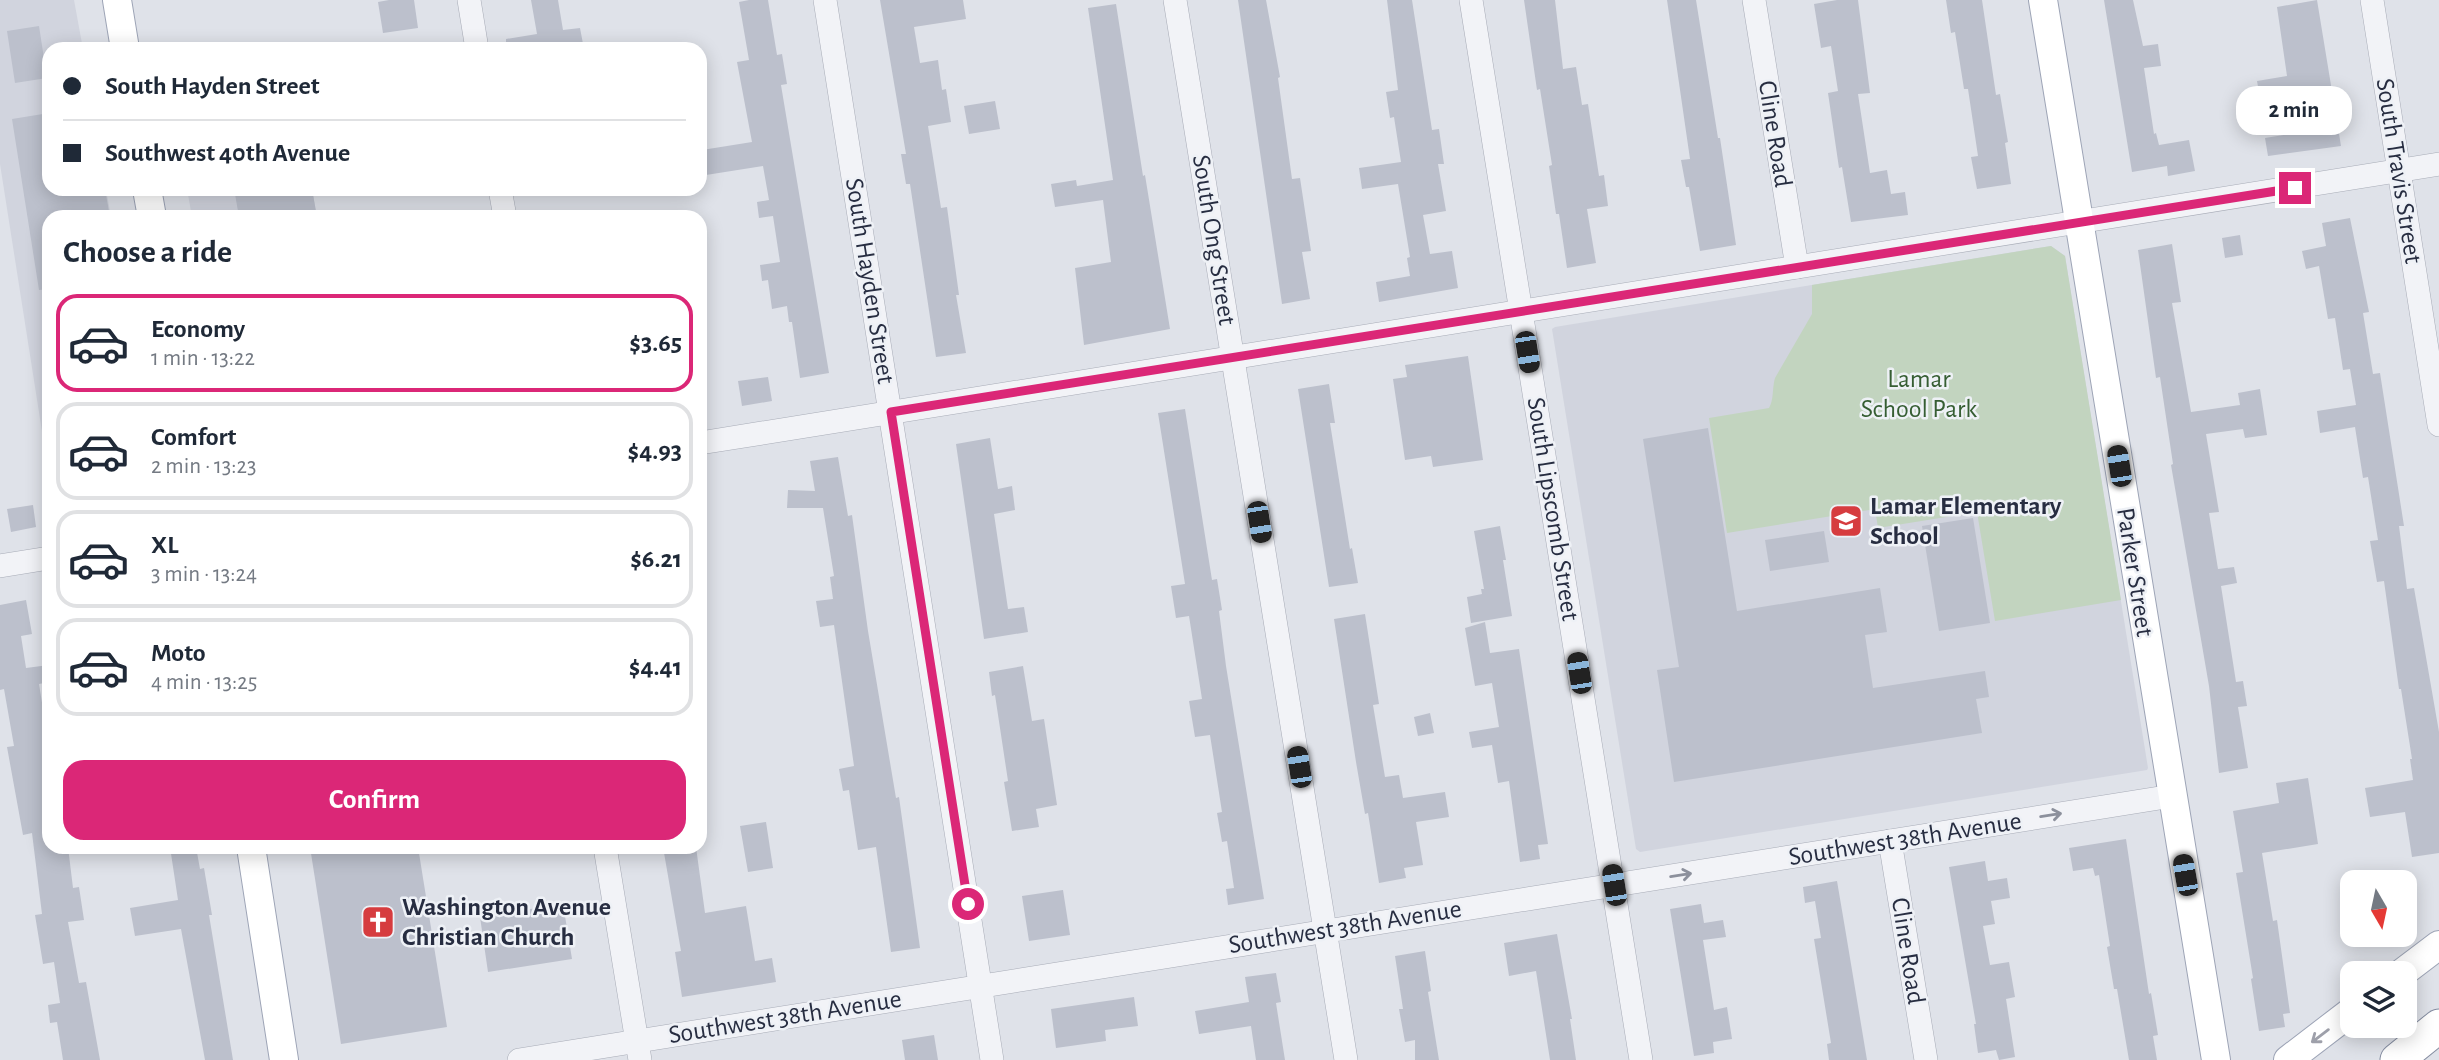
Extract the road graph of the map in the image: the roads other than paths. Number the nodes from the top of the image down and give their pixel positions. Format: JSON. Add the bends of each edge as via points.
{"nodes":[{"id":1,"x":117,"y":0,"type":"edge"},
{"id":2,"x":469,"y":0,"type":"edge"},
{"id":3,"x":825,"y":0,"type":"edge"},
{"id":4,"x":1175,"y":0,"type":"edge"},
{"id":5,"x":1471,"y":0,"type":"edge"},
{"id":6,"x":1754,"y":0,"type":"edge"},
{"id":7,"x":2043,"y":0,"type":"edge"},
{"id":8,"x":2372,"y":0,"type":"edge"},
{"id":9,"x":124,"y":42,"type":"edge"},
{"id":10,"x":476,"y":42,"type":"edge"},
{"id":11,"x":2439,"y":164,"type":"edge"},
{"id":12,"x":2398,"y":171,"type":"junction"},
{"id":13,"x":2079,"y":222,"type":"junction"},
{"id":14,"x":1797,"y":267,"type":"junction"},
{"id":15,"x":1521,"y":312,"type":"junction"},
{"id":16,"x":1233,"y":358,"type":"junction"},
{"id":17,"x":891,"y":412,"type":"junction"},
{"id":18,"x":2439,"y":425,"type":"edge"},
{"id":19,"x":707,"y":442,"type":"edge"},
{"id":20,"x":42,"y":559,"type":"edge"},
{"id":21,"x":0,"y":566,"type":"edge"},
{"id":22,"x":2172,"y":796,"type":"junction"},
{"id":23,"x":1890,"y":841,"type":"junction"},
{"id":24,"x":252,"y":854,"type":"edge"},
{"id":25,"x":606,"y":854,"type":"edge"},
{"id":26,"x":1614,"y":885,"type":"junction"},
{"id":27,"x":1325,"y":930,"type":"junction"},
{"id":28,"x":2439,"y":945,"type":"edge"},
{"id":29,"x":2417,"y":962,"type":"edge"},
{"id":30,"x":981,"y":985,"type":"junction"},
{"id":31,"x":2340,"y":1021,"type":"edge"},
{"id":32,"x":2439,"y":1026,"type":"edge"},
{"id":33,"x":639,"y":1051,"type":"edge"},
{"id":34,"x":284,"y":1060,"type":"edge"},
{"id":35,"x":519,"y":1060,"type":"edge"},
{"id":36,"x":992,"y":1060,"type":"edge"},
{"id":37,"x":1346,"y":1060,"type":"edge"},
{"id":38,"x":1641,"y":1060,"type":"edge"},
{"id":39,"x":1926,"y":1060,"type":"edge"},
{"id":40,"x":2216,"y":1060,"type":"edge"},
{"id":41,"x":2288,"y":1060,"type":"edge"},
{"id":42,"x":2397,"y":1060,"type":"edge"}],
"edges":[{"from":1,"to":9,"type":"main road"},
{"from":2,"to":10,"type":"street"},
{"from":3,"to":17,"type":"street","name":"South Hayden Street"},
{"from":4,"to":16,"type":"street","name":"South Ong Street"},
{"from":5,"to":15,"type":"street","name":"South Lipscomb Street"},
{"from":6,"to":14,"type":"street","name":"Cline Road"},
{"from":7,"to":13,"type":"main road","name":"Parker Street"},
{"from":8,"to":12,"type":"street","name":"South Travis Street"},
{"from":11,"to":12,"type":"street"},
{"from":12,"to":13,"type":"street"},
{"from":12,"to":18,"type":"street","name":"South Travis Street"},
{"from":13,"to":14,"type":"street"},
{"from":13,"to":22,"type":"main road","name":"Parker Street"},
{"from":14,"to":15,"type":"street"},
{"from":15,"to":16,"type":"street"},
{"from":15,"to":26,"type":"street","name":"South Lipscomb Street"},
{"from":16,"to":17,"type":"street"},
{"from":16,"to":27,"type":"street","name":"South Ong Street"},
{"from":17,"to":19,"type":"street"},
{"from":17,"to":30,"type":"street","name":"South Hayden Street"},
{"from":20,"to":21,"type":"street"},
{"from":23,"to":22,"type":"street","name":"Southwest 38th Avenue","one_way":true},
{"from":22,"to":40,"type":"main road","name":"Parker Street"},
{"from":26,"to":23,"type":"street","name":"Southwest 38th Avenue","one_way":true},
{"from":23,"to":39,"type":"street","name":"Cline Road"},
{"from":24,"to":34,"type":"main road"},
{"from":25,"to":33,"type":"street"},
{"from":26,"to":27,"type":"street","name":"Southwest 38th Avenue"},
{"from":26,"to":38,"type":"street","name":"South Lipscomb Street"},
{"from":27,"to":30,"type":"street","name":"Southwest 38th Avenue"},
{"from":27,"to":37,"type":"street","name":"South Ong Street"},
{"from":28,"to":29,"type":"main road"},
{"from":30,"to":33,"type":"street","name":"Southwest 38th Avenue"},
{"from":30,"to":36,"type":"street","name":"South Hayden Street"},
{"from":31,"to":41,"type":"main road","one_way":true},
{"from":32,"to":42,"type":"highway"},
{"from":33,"to":35,"type":"street","name":"Southwest 38th Avenue"}]}
